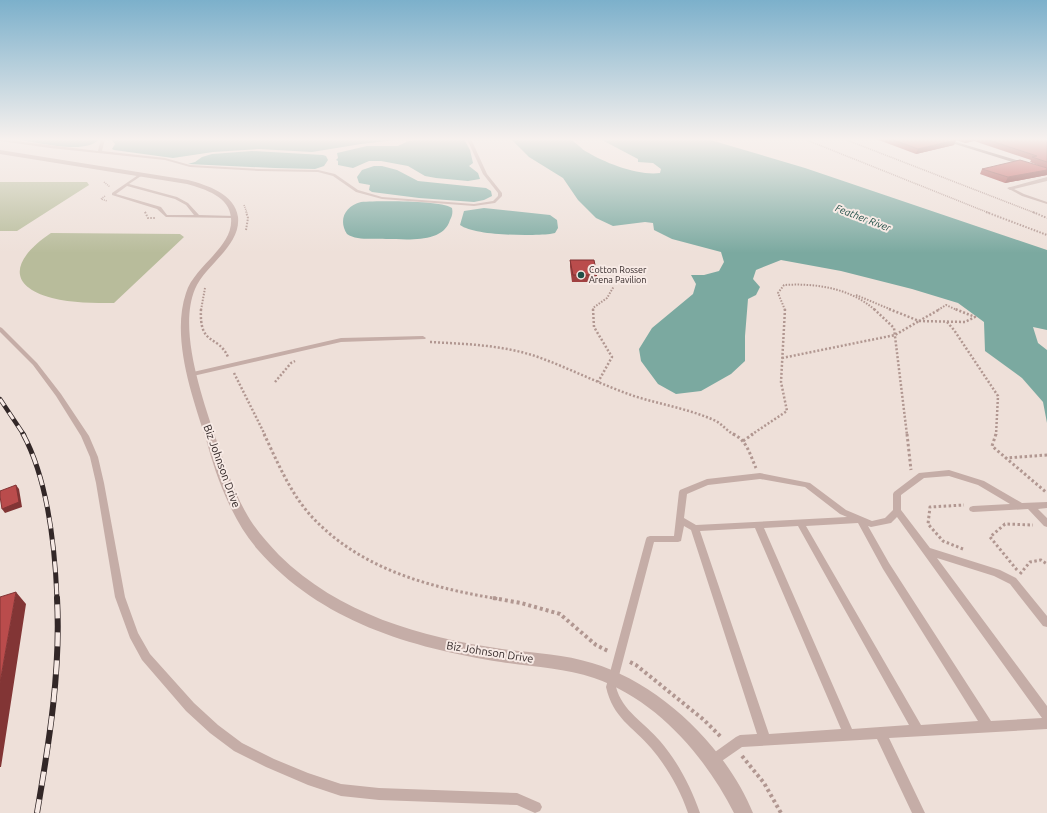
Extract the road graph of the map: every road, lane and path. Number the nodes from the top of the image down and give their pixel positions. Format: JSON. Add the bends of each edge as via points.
{"nodes":[{"id":1,"x":138,"y":177,"type":"edge"},
{"id":2,"x":159,"y":177,"type":"edge"},
{"id":3,"x":337,"y":177,"type":"edge"},
{"id":4,"x":487,"y":177,"type":"edge"},
{"id":5,"x":898,"y":177,"type":"edge"},
{"id":6,"x":941,"y":177,"type":"edge"},
{"id":7,"x":1047,"y":179,"type":"edge"},
{"id":8,"x":127,"y":185,"type":"junction"},
{"id":9,"x":1010,"y":188,"type":"joint"},
{"id":10,"x":240,"y":200,"type":"dead end"},
{"id":11,"x":1047,"y":203,"type":"edge"},
{"id":12,"x":197,"y":216,"type":"junction"},
{"id":13,"x":235,"y":217,"type":"junction"},
{"id":14,"x":1047,"y":218,"type":"edge"},
{"id":15,"x":244,"y":234,"type":"dead end"},
{"id":16,"x":1047,"y":235,"type":"edge"},
{"id":17,"x":208,"y":281,"type":"dead end"},
{"id":18,"x":614,"y":286,"type":"dead end"},
{"id":19,"x":849,"y":293,"type":"junction"},
{"id":20,"x":919,"y":321,"type":"junction"},
{"id":21,"x":946,"y":322,"type":"junction"},
{"id":22,"x":0,"y":329,"type":"edge"},
{"id":23,"x":895,"y":335,"type":"junction"},
{"id":24,"x":423,"y":338,"type":"joint"},
{"id":25,"x":782,"y":358,"type":"junction"},
{"id":26,"x":297,"y":360,"type":"dead end"},
{"id":27,"x":231,"y":364,"type":"junction"},
{"id":28,"x":193,"y":374,"type":"junction"},
{"id":29,"x":275,"y":382,"type":"dead end"},
{"id":30,"x":598,"y":382,"type":"junction"},
{"id":31,"x":743,"y":441,"type":"junction"},
{"id":32,"x":1047,"y":455,"type":"edge"},
{"id":33,"x":1006,"y":458,"type":"junction"},
{"id":34,"x":760,"y":476,"type":"junction"},
{"id":35,"x":913,"y":482,"type":"junction"},
{"id":36,"x":1047,"y":493,"type":"edge"},
{"id":37,"x":964,"y":505,"type":"dead end"},
{"id":38,"x":1047,"y":505,"type":"edge"},
{"id":39,"x":1020,"y":506,"type":"junction"},
{"id":40,"x":1030,"y":506,"type":"junction"},
{"id":41,"x":973,"y":509,"type":"dead end"},
{"id":42,"x":897,"y":511,"type":"junction"},
{"id":43,"x":680,"y":520,"type":"junction"},
{"id":44,"x":860,"y":520,"type":"junction"},
{"id":45,"x":800,"y":523,"type":"junction"},
{"id":46,"x":1044,"y":524,"type":"edge"},
{"id":47,"x":758,"y":525,"type":"junction"},
{"id":48,"x":695,"y":528,"type":"junction"},
{"id":49,"x":927,"y":551,"type":"junction"},
{"id":50,"x":969,"y":551,"type":"dead end"},
{"id":51,"x":1047,"y":564,"type":"edge"},
{"id":52,"x":1009,"y":566,"type":"dead end"},
{"id":53,"x":1016,"y":569,"type":"junction"},
{"id":54,"x":1047,"y":623,"type":"edge"},
{"id":55,"x":619,"y":657,"type":"junction"},
{"id":56,"x":612,"y":679,"type":"junction"},
{"id":57,"x":1047,"y":715,"type":"edge"},
{"id":58,"x":1047,"y":724,"type":"edge"},
{"id":59,"x":988,"y":727,"type":"junction"},
{"id":60,"x":918,"y":731,"type":"junction"},
{"id":61,"x":880,"y":733,"type":"junction"},
{"id":62,"x":849,"y":734,"type":"junction"},
{"id":63,"x":765,"y":740,"type":"junction"},
{"id":64,"x":732,"y":747,"type":"junction"},
{"id":65,"x":712,"y":761,"type":"junction"},
{"id":66,"x":536,"y":807,"type":"dead end"},
{"id":67,"x":694,"y":813,"type":"edge"},
{"id":68,"x":744,"y":813,"type":"edge"},
{"id":69,"x":781,"y":813,"type":"edge"},
{"id":70,"x":919,"y":813,"type":"edge"}],
"edges":[{"from":1,"to":8,"type":"lane"},
{"from":2,"to":13,"type":"street","via":[[209,189],[229,203]]},
{"from":3,"to":4,"type":"lane","via":[[357,191],[382,198],[474,205],[494,202],[500,196]]},
{"from":5,"to":16,"type":"path"},
{"from":6,"to":14,"type":"path"},
{"from":7,"to":9,"type":"street"},
{"from":8,"to":12,"type":"lane","via":[[176,198],[187,204]]},
{"from":8,"to":12,"type":"lane","via":[[113,194],[159,208],[166,216]]},
{"from":9,"to":11,"type":"lane"},
{"from":10,"to":15,"type":"path","via":[[248,218]]},
{"from":12,"to":13,"type":"lane"},
{"from":13,"to":28,"type":"street","name":"Biz Johnson Drive","via":[[232,234],[196,279],[188,300],[188,352]]},
{"from":17,"to":27,"type":"path","via":[[202,302],[202,327],[207,337],[226,350]]},
{"from":18,"to":30,"type":"path","via":[[607,298],[593,308],[594,327],[612,357]]},
{"from":19,"to":20,"type":"path"},
{"from":19,"to":23,"type":"path","via":[[883,314],[894,328]]},
{"from":19,"to":25,"type":"path","via":[[816,284],[784,285],[778,293],[785,307]]},
{"from":20,"to":21,"type":"path"},
{"from":20,"to":21,"type":"path","via":[[946,306],[975,317],[965,322]]},
{"from":20,"to":23,"type":"path"},
{"from":21,"to":33,"type":"path","via":[[998,396],[997,432],[992,446]]},
{"from":22,"to":66,"type":"lane","via":[[34,364],[59,395],[85,436],[94,457],[100,482],[120,597],[134,635],[146,657],[190,707],[214,729],[238,747],[270,763],[308,780],[341,790],[379,794],[517,799]]},
{"from":23,"to":25,"type":"path"},
{"from":23,"to":35,"type":"path"},
{"from":24,"to":27,"type":"lane","via":[[341,340]]},
{"from":24,"to":30,"type":"path","via":[[432,343],[478,344],[507,348],[537,357]]},
{"from":25,"to":31,"type":"path","via":[[781,382],[787,411]]},
{"from":26,"to":29,"type":"path","via":[[291,363]]},
{"from":27,"to":28,"type":"lane"},
{"from":27,"to":55,"type":"path","via":[[290,487],[313,518],[343,544],[383,567],[428,585],[513,601],[560,614],[596,645]]},
{"from":28,"to":56,"type":"street","name":"Biz Johnson Drive","via":[[219,462],[239,512],[265,550],[285,570],[310,589],[342,610],[370,624],[408,636],[493,654],[568,664]]},
{"from":30,"to":31,"type":"path","via":[[718,422]]},
{"from":31,"to":34,"type":"path"},
{"from":32,"to":33,"type":"path"},
{"from":33,"to":36,"type":"path"},
{"from":34,"to":43,"type":"lane","via":[[707,482],[683,492]]},
{"from":34,"to":44,"type":"lane","via":[[807,485],[843,512]]},
{"from":35,"to":39,"type":"lane","via":[[922,475],[949,473],[981,483]]},
{"from":35,"to":42,"type":"lane","via":[[897,494]]},
{"from":37,"to":50,"type":"path","via":[[930,507],[928,524],[943,541]]},
{"from":38,"to":40,"type":"lane"},
{"from":39,"to":40,"type":"lane"},
{"from":39,"to":41,"type":"lane"},
{"from":40,"to":46,"type":"lane"},
{"from":42,"to":44,"type":"lane","via":[[888,520],[871,524]]},
{"from":42,"to":49,"type":"lane"},
{"from":43,"to":48,"type":"lane"},
{"from":43,"to":55,"type":"lane","via":[[678,539],[650,539]]},
{"from":44,"to":45,"type":"lane"},
{"from":44,"to":59,"type":"lane","via":[[886,566]]},
{"from":45,"to":47,"type":"lane"},
{"from":45,"to":60,"type":"lane"},
{"from":46,"to":53,"type":"path","via":[[1005,524],[990,537]]},
{"from":47,"to":48,"type":"lane"},
{"from":47,"to":62,"type":"lane"},
{"from":48,"to":63,"type":"lane"},
{"from":49,"to":54,"type":"lane","via":[[997,573],[1013,581]]},
{"from":49,"to":57,"type":"lane"},
{"from":51,"to":53,"type":"path","via":[[1041,560],[1030,562],[1020,574]]},
{"from":52,"to":53,"type":"path"},
{"from":55,"to":56,"type":"lane"},
{"from":55,"to":64,"type":"path","via":[[636,665],[704,720]]},
{"from":56,"to":65,"type":"street","name":"Biz Johnson Drive","via":[[625,684],[652,702],[679,724]]},
{"from":56,"to":67,"type":"lane","via":[[611,687],[615,701],[664,755],[679,779]]},
{"from":58,"to":59,"type":"lane"},
{"from":59,"to":60,"type":"lane"},
{"from":60,"to":61,"type":"lane"},
{"from":61,"to":62,"type":"lane"},
{"from":61,"to":70,"type":"lane"},
{"from":62,"to":63,"type":"lane"},
{"from":63,"to":64,"type":"lane","via":[[740,741]]},
{"from":64,"to":65,"type":"lane"},
{"from":64,"to":69,"type":"path","via":[[765,784]]},
{"from":65,"to":68,"type":"street","name":"Biz Johnson Drive","via":[[723,774]]}]}
